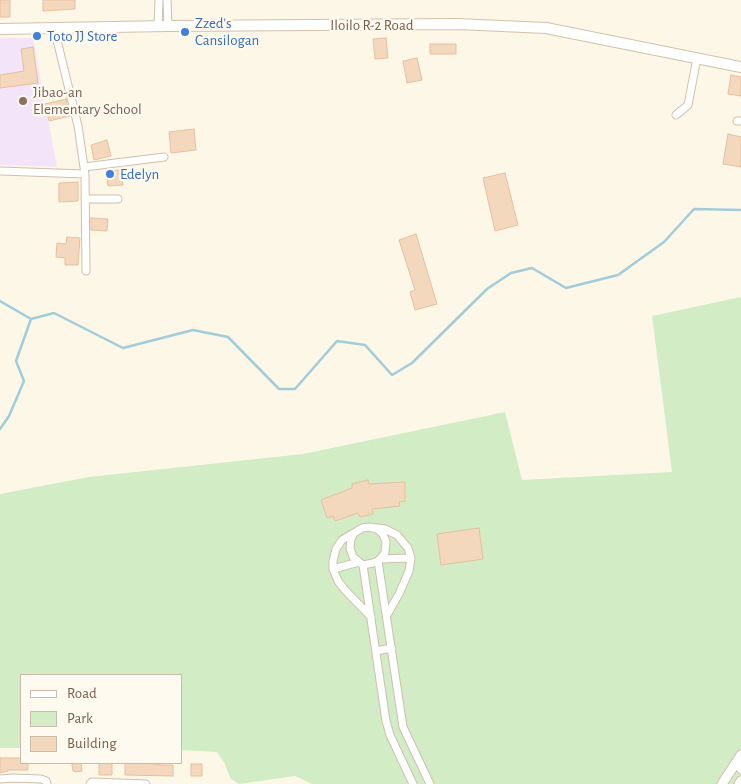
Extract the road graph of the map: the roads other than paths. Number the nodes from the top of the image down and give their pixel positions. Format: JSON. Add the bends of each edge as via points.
{"nodes":[{"id":1,"x":159,"y":0,"type":"edge"},
{"id":2,"x":167,"y":0,"type":"edge"},
{"id":3,"x":163,"y":26,"type":"junction"},
{"id":4,"x":54,"y":28,"type":"junction"},
{"id":5,"x":0,"y":29,"type":"edge"},
{"id":6,"x":697,"y":58,"type":"junction"},
{"id":7,"x":741,"y":67,"type":"edge"},
{"id":8,"x":676,"y":115,"type":"dead end"},
{"id":9,"x":164,"y":157,"type":"dead end"},
{"id":10,"x":84,"y":170,"type":"junction"},
{"id":11,"x":0,"y":171,"type":"edge"},
{"id":12,"x":85,"y":199,"type":"junction"},
{"id":13,"x":118,"y":199,"type":"dead end"},
{"id":14,"x":86,"y":271,"type":"dead end"},
{"id":15,"x":370,"y":527,"type":"junction"},
{"id":16,"x":354,"y":533,"type":"junction"},
{"id":17,"x":411,"y":558,"type":"junction"},
{"id":18,"x":379,"y":560,"type":"junction"},
{"id":19,"x":361,"y":563,"type":"junction"},
{"id":20,"x":334,"y":569,"type":"junction"},
{"id":21,"x":387,"y":615,"type":"junction"},
{"id":22,"x":371,"y":617,"type":"junction"},
{"id":23,"x":392,"y":648,"type":"junction"},
{"id":24,"x":376,"y":651,"type":"junction"},
{"id":25,"x":739,"y":763,"type":"edge"},
{"id":26,"x":0,"y":778,"type":"edge"},
{"id":27,"x":47,"y":784,"type":"edge"},
{"id":28,"x":90,"y":784,"type":"edge"},
{"id":29,"x":135,"y":784,"type":"edge"},
{"id":30,"x":146,"y":784,"type":"edge"},
{"id":31,"x":413,"y":784,"type":"edge"},
{"id":32,"x":430,"y":784,"type":"edge"},
{"id":33,"x":722,"y":784,"type":"edge"}],
"edges":[{"from":1,"to":3,"type":"street"},
{"from":2,"to":3,"type":"street"},
{"from":3,"to":4,"type":"main road","name":"Iloilo R-2 Road"},
{"from":3,"to":6,"type":"main road","name":"Iloilo R-2 Road","via":[[457,24],[546,28]]},
{"from":4,"to":5,"type":"main road","name":"Iloilo R-2 Road"},
{"from":4,"to":10,"type":"street","via":[[78,126]]},
{"from":6,"to":7,"type":"main road","name":"Iloilo R-2 Road"},
{"from":6,"to":8,"type":"street","via":[[688,105]]},
{"from":9,"to":10,"type":"street"},
{"from":10,"to":11,"type":"street"},
{"from":10,"to":12,"type":"street"},
{"from":12,"to":13,"type":"street"},
{"from":12,"to":14,"type":"street"},
{"from":15,"to":16,"type":"street"},
{"from":15,"to":17,"type":"street","via":[[385,528],[397,536],[408,548]]},
{"from":15,"to":18,"type":"street","via":[[383,534],[386,542],[385,553]]},
{"from":16,"to":19,"type":"street","via":[[350,548]]},
{"from":16,"to":20,"type":"street","via":[[342,540],[336,549]]},
{"from":17,"to":18,"type":"street"},
{"from":17,"to":21,"type":"street","via":[[399,594]]},
{"from":18,"to":19,"type":"street","via":[[373,564]]},
{"from":18,"to":21,"type":"street"},
{"from":19,"to":20,"type":"street"},
{"from":19,"to":22,"type":"street"},
{"from":20,"to":22,"type":"street","via":[[338,581]]},
{"from":21,"to":23,"type":"street"},
{"from":22,"to":24,"type":"street"},
{"from":23,"to":24,"type":"street"},
{"from":23,"to":32,"type":"street","via":[[403,727]]},
{"from":24,"to":31,"type":"street","via":[[386,721]]},
{"from":25,"to":33,"type":"street"},
{"from":26,"to":27,"type":"street","via":[[43,780]]},
{"from":28,"to":29,"type":"street"},
{"from":29,"to":30,"type":"street"}]}
